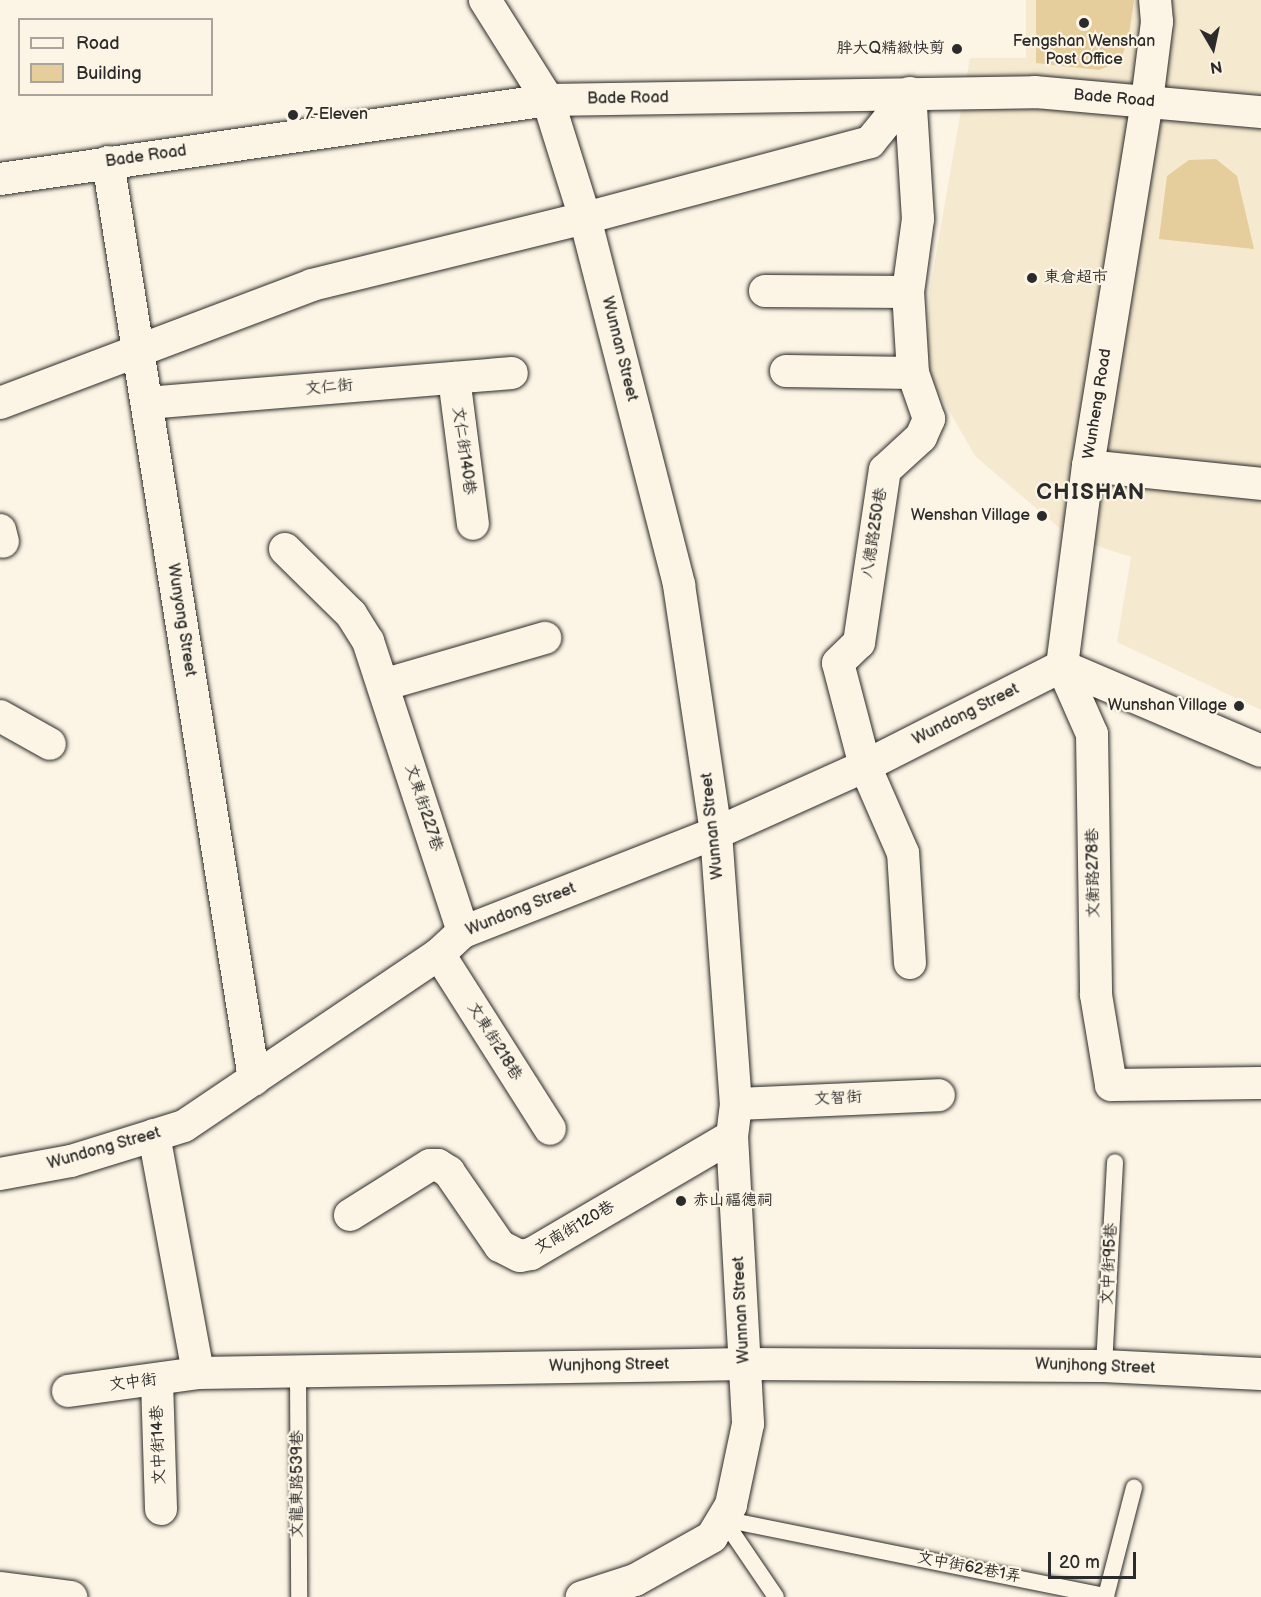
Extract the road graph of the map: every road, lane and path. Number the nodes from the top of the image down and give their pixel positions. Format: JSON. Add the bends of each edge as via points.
{"nodes":[{"id":1,"x":484,"y":0,"type":"edge"},
{"id":2,"x":1155,"y":0,"type":"edge"},
{"id":3,"x":910,"y":93,"type":"junction"},
{"id":4,"x":548,"y":100,"type":"junction"},
{"id":5,"x":1147,"y":101,"type":"junction"},
{"id":6,"x":1261,"y":112,"type":"edge"},
{"id":7,"x":108,"y":162,"type":"junction"},
{"id":8,"x":0,"y":179,"type":"edge"},
{"id":9,"x":585,"y":218,"type":"junction"},
{"id":10,"x":765,"y":291,"type":"dead end"},
{"id":11,"x":908,"y":292,"type":"junction"},
{"id":12,"x":138,"y":351,"type":"junction"},
{"id":13,"x":786,"y":371,"type":"dead end"},
{"id":14,"x":913,"y":373,"type":"junction"},
{"id":15,"x":512,"y":374,"type":"dead end"},
{"id":16,"x":454,"y":378,"type":"junction"},
{"id":17,"x":0,"y":403,"type":"edge"},
{"id":18,"x":147,"y":403,"type":"junction"},
{"id":19,"x":1088,"y":466,"type":"junction"},
{"id":20,"x":1261,"y":484,"type":"edge"},
{"id":21,"x":473,"y":524,"type":"dead end"},
{"id":22,"x":285,"y":549,"type":"dead end"},
{"id":23,"x":545,"y":638,"type":"dead end"},
{"id":24,"x":1062,"y":666,"type":"junction"},
{"id":25,"x":383,"y":684,"type":"junction"},
{"id":26,"x":0,"y":716,"type":"edge"},
{"id":27,"x":50,"y":744,"type":"dead end"},
{"id":28,"x":1261,"y":751,"type":"edge"},
{"id":29,"x":865,"y":766,"type":"junction"},
{"id":30,"x":716,"y":833,"type":"junction"},
{"id":31,"x":463,"y":932,"type":"junction"},
{"id":32,"x":439,"y":954,"type":"junction"},
{"id":33,"x":910,"y":963,"type":"dead end"},
{"id":34,"x":254,"y":1079,"type":"junction"},
{"id":35,"x":1261,"y":1083,"type":"edge"},
{"id":36,"x":939,"y":1095,"type":"dead end"},
{"id":37,"x":736,"y":1104,"type":"junction"},
{"id":38,"x":550,"y":1129,"type":"dead end"},
{"id":39,"x":154,"y":1135,"type":"junction"},
{"id":40,"x":732,"y":1137,"type":"junction"},
{"id":41,"x":1115,"y":1162,"type":"dead end"},
{"id":42,"x":0,"y":1174,"type":"edge"},
{"id":43,"x":350,"y":1215,"type":"dead end"},
{"id":44,"x":745,"y":1364,"type":"junction"},
{"id":45,"x":1104,"y":1366,"type":"junction"},
{"id":46,"x":297,"y":1371,"type":"junction"},
{"id":47,"x":198,"y":1372,"type":"junction"},
{"id":48,"x":1261,"y":1374,"type":"edge"},
{"id":49,"x":157,"y":1381,"type":"junction"},
{"id":50,"x":68,"y":1391,"type":"dead end"},
{"id":51,"x":1134,"y":1488,"type":"dead end"},
{"id":52,"x":161,"y":1509,"type":"dead end"},
{"id":53,"x":723,"y":1519,"type":"junction"},
{"id":54,"x":0,"y":1588,"type":"edge"},
{"id":55,"x":70,"y":1597,"type":"edge"},
{"id":56,"x":299,"y":1597,"type":"edge"},
{"id":57,"x":582,"y":1597,"type":"edge"},
{"id":58,"x":776,"y":1597,"type":"edge"}],
"edges":[{"from":1,"to":4,"type":"street","name":"Wunnan Street"},
{"from":2,"to":5,"type":"street","name":"Wunheng Road","via":[[1157,22]]},
{"from":3,"to":4,"type":"street","name":"Bade Road"},
{"from":3,"to":5,"type":"street","name":"Bade Road","via":[[1035,92]]},
{"from":3,"to":9,"type":"street","via":[[870,142]]},
{"from":3,"to":11,"type":"street","name":"八德路250巷","via":[[918,219]]},
{"from":4,"to":7,"type":"street","name":"Bade Road"},
{"from":4,"to":9,"type":"street","name":"Wunnan Street"},
{"from":5,"to":6,"type":"street","name":"Bade Road"},
{"from":5,"to":19,"type":"street","name":"Wunheng Road"},
{"from":7,"to":8,"type":"street","name":"Bade Road"},
{"from":7,"to":12,"type":"street","name":"Wunyong Street"},
{"from":9,"to":12,"type":"street","via":[[312,285]]},
{"from":9,"to":30,"type":"street","name":"Wunnan Street","via":[[679,585]]},
{"from":10,"to":11,"type":"street"},
{"from":11,"to":14,"type":"street","name":"八德路250巷"},
{"from":12,"to":17,"type":"street"},
{"from":12,"to":18,"type":"street","name":"Wunyong Street"},
{"from":13,"to":14,"type":"street"},
{"from":14,"to":29,"type":"street","name":"八德路250巷","via":[[929,419],[921,437],[885,470],[859,643],[838,663]]},
{"from":15,"to":16,"type":"street","name":"文仁街"},
{"from":16,"to":18,"type":"street","name":"文仁街"},
{"from":16,"to":21,"type":"street","name":"文仁街140巷"},
{"from":18,"to":34,"type":"street","name":"Wunyong Street"},
{"from":19,"to":20,"type":"street"},
{"from":19,"to":24,"type":"street","name":"Wunheng Road"},
{"from":22,"to":25,"type":"street","name":"文東街227巷","via":[[351,614],[368,641]]},
{"from":23,"to":25,"type":"street"},
{"from":24,"to":28,"type":"street"},
{"from":24,"to":29,"type":"street","name":"Wundong Street"},
{"from":24,"to":35,"type":"street","name":"文衡路278巷","via":[[1092,734],[1096,995],[1111,1085]]},
{"from":25,"to":31,"type":"street","name":"文東街227巷"},
{"from":26,"to":27,"type":"street"},
{"from":29,"to":30,"type":"street","name":"Wundong Street"},
{"from":29,"to":33,"type":"street","via":[[903,853]]},
{"from":30,"to":31,"type":"street","name":"Wundong Street"},
{"from":30,"to":37,"type":"street","name":"Wunnan Street"},
{"from":31,"to":32,"type":"street","name":"Wundong Street"},
{"from":32,"to":34,"type":"street","name":"Wundong Street"},
{"from":32,"to":38,"type":"street","name":"文東街218巷"},
{"from":34,"to":39,"type":"street","name":"Wundong Street","via":[[184,1126]]},
{"from":36,"to":37,"type":"street","name":"文智街"},
{"from":37,"to":40,"type":"street","name":"Wunnan Street"},
{"from":39,"to":42,"type":"street","name":"Wundong Street","via":[[71,1161]]},
{"from":39,"to":47,"type":"street"},
{"from":40,"to":43,"type":"street","name":"文南街120巷","via":[[531,1254],[520,1256],[500,1246],[449,1172],[438,1165],[430,1165]]},
{"from":40,"to":44,"type":"street","name":"Wunnan Street"},
{"from":41,"to":45,"type":"lane","name":"文中街95巷"},
{"from":44,"to":45,"type":"street","name":"Wunjhong Street"},
{"from":44,"to":46,"type":"street","name":"Wunjhong Street"},
{"from":44,"to":53,"type":"street","name":"Wunnan Street","via":[[747,1424],[731,1505]]},
{"from":45,"to":48,"type":"street","name":"Wunjhong Street"},
{"from":46,"to":47,"type":"street","name":"Wunjhong Street"},
{"from":46,"to":56,"type":"lane","name":"文龍東路539巷"},
{"from":47,"to":49,"type":"street","name":"文中街"},
{"from":49,"to":50,"type":"street","name":"文中街"},
{"from":49,"to":52,"type":"street","name":"文中街14巷"},
{"from":51,"to":53,"type":"lane","name":"文中街62巷1弄","via":[[1106,1596]]},
{"from":53,"to":57,"type":"street","name":"Wunnan Street","via":[[712,1537],[635,1580]]},
{"from":53,"to":58,"type":"lane"},
{"from":54,"to":55,"type":"street"}]}
